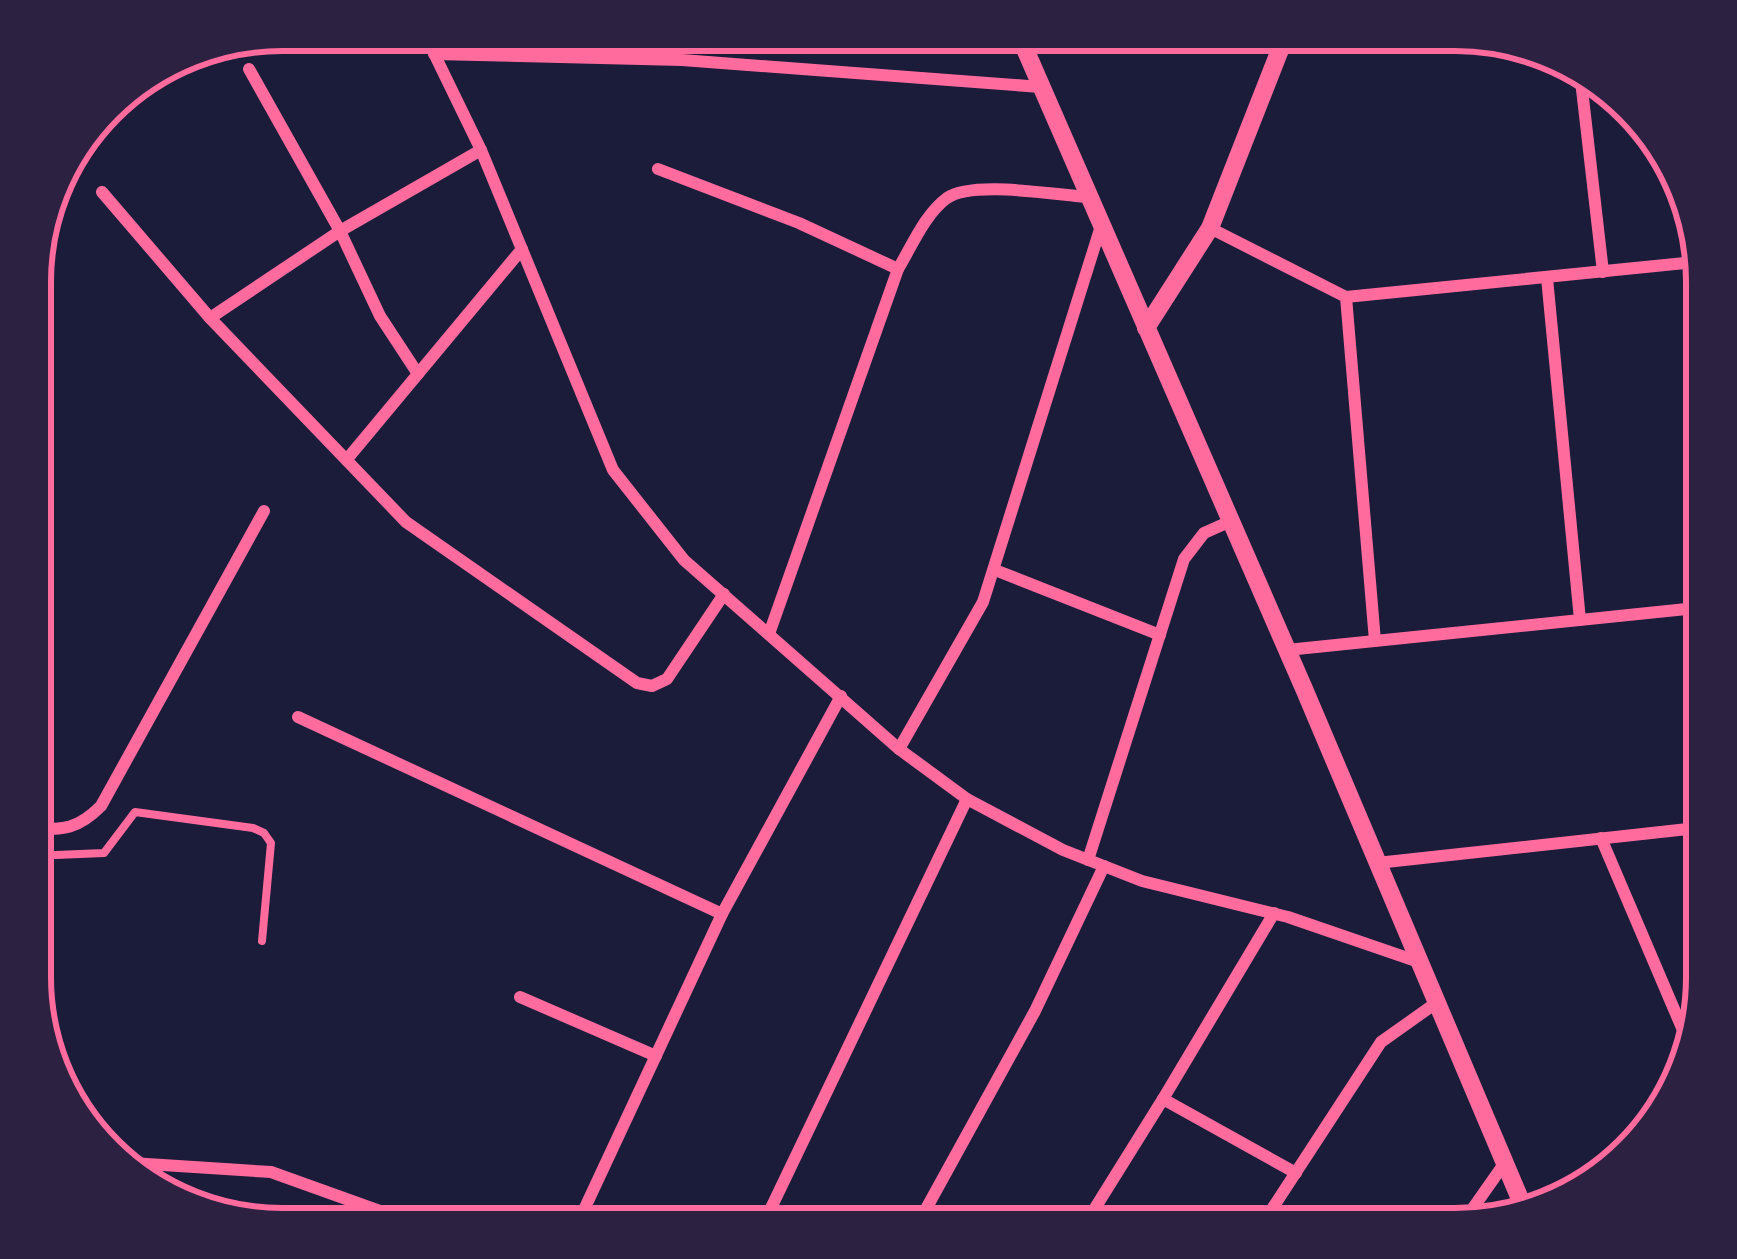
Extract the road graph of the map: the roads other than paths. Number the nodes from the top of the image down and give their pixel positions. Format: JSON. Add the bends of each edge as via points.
{"nodes":[{"id":1,"x":432,"y":51,"type":"edge"},
{"id":2,"x":494,"y":51,"type":"edge"},
{"id":3,"x":1026,"y":51,"type":"edge"},
{"id":4,"x":1280,"y":51,"type":"edge"},
{"id":5,"x":249,"y":69,"type":"dead end"},
{"id":6,"x":1041,"y":87,"type":"junction"},
{"id":7,"x":1582,"y":90,"type":"edge"},
{"id":8,"x":481,"y":150,"type":"junction"},
{"id":9,"x":658,"y":169,"type":"dead end"},
{"id":10,"x":102,"y":192,"type":"dead end"},
{"id":11,"x":1089,"y":197,"type":"junction"},
{"id":12,"x":1101,"y":224,"type":"junction"},
{"id":13,"x":1210,"y":228,"type":"junction"},
{"id":14,"x":340,"y":231,"type":"junction"},
{"id":15,"x":522,"y":249,"type":"junction"},
{"id":16,"x":1685,"y":263,"type":"edge"},
{"id":17,"x":898,"y":269,"type":"junction"},
{"id":18,"x":1603,"y":272,"type":"junction"},
{"id":19,"x":1547,"y":278,"type":"junction"},
{"id":20,"x":1346,"y":297,"type":"junction"},
{"id":21,"x":210,"y":317,"type":"junction"},
{"id":22,"x":1146,"y":328,"type":"junction"},
{"id":23,"x":418,"y":374,"type":"junction"},
{"id":24,"x":348,"y":458,"type":"junction"},
{"id":25,"x":264,"y":511,"type":"dead end"},
{"id":26,"x":1231,"y":521,"type":"junction"},
{"id":27,"x":995,"y":570,"type":"junction"},
{"id":28,"x":724,"y":594,"type":"junction"},
{"id":29,"x":1686,"y":609,"type":"edge"},
{"id":30,"x":1580,"y":620,"type":"junction"},
{"id":31,"x":769,"y":634,"type":"junction"},
{"id":32,"x":1160,"y":635,"type":"junction"},
{"id":33,"x":1376,"y":641,"type":"junction"},
{"id":34,"x":1287,"y":650,"type":"junction"},
{"id":35,"x":841,"y":696,"type":"junction"},
{"id":36,"x":298,"y":717,"type":"dead end"},
{"id":37,"x":899,"y":748,"type":"junction"},
{"id":38,"x":967,"y":800,"type":"junction"},
{"id":39,"x":1686,"y":829,"type":"edge"},
{"id":40,"x":51,"y":830,"type":"edge"},
{"id":41,"x":1601,"y":838,"type":"junction"},
{"id":42,"x":51,"y":855,"type":"edge"},
{"id":43,"x":1088,"y":860,"type":"junction"},
{"id":44,"x":1377,"y":863,"type":"junction"},
{"id":45,"x":1104,"y":866,"type":"junction"},
{"id":46,"x":722,"y":914,"type":"junction"},
{"id":47,"x":1274,"y":914,"type":"junction"},
{"id":48,"x":262,"y":940,"type":"dead end"},
{"id":49,"x":1419,"y":962,"type":"junction"},
{"id":50,"x":520,"y":997,"type":"dead end"},
{"id":51,"x":1436,"y":1003,"type":"junction"},
{"id":52,"x":1682,"y":1022,"type":"edge"},
{"id":53,"x":656,"y":1056,"type":"junction"},
{"id":54,"x":1162,"y":1099,"type":"junction"},
{"id":55,"x":148,"y":1164,"type":"edge"},
{"id":56,"x":1504,"y":1164,"type":"junction"},
{"id":57,"x":1295,"y":1173,"type":"junction"},
{"id":58,"x":1520,"y":1199,"type":"edge"},
{"id":59,"x":373,"y":1208,"type":"edge"},
{"id":60,"x":584,"y":1208,"type":"edge"},
{"id":61,"x":771,"y":1208,"type":"edge"},
{"id":62,"x":927,"y":1208,"type":"edge"},
{"id":63,"x":1095,"y":1208,"type":"edge"},
{"id":64,"x":1272,"y":1208,"type":"edge"},
{"id":65,"x":1473,"y":1208,"type":"edge"}],
"edges":[{"from":1,"to":8,"type":"street"},
{"from":2,"to":6,"type":"street"},
{"from":3,"to":6,"type":"street"},
{"from":4,"to":13,"type":"street"},
{"from":5,"to":14,"type":"street"},
{"from":6,"to":11,"type":"street"},
{"from":7,"to":18,"type":"street"},
{"from":8,"to":14,"type":"street"},
{"from":8,"to":15,"type":"street"},
{"from":9,"to":17,"type":"street"},
{"from":10,"to":21,"type":"street"},
{"from":11,"to":12,"type":"street"},
{"from":11,"to":17,"type":"street","via":[[964,189],[931,214]]},
{"from":12,"to":22,"type":"street"},
{"from":12,"to":27,"type":"street"},
{"from":13,"to":20,"type":"street"},
{"from":13,"to":22,"type":"street"},
{"from":14,"to":21,"type":"street"},
{"from":14,"to":23,"type":"street"},
{"from":15,"to":23,"type":"street"},
{"from":15,"to":28,"type":"street","via":[[613,470],[684,560]]},
{"from":16,"to":18,"type":"street"},
{"from":17,"to":31,"type":"street"},
{"from":18,"to":19,"type":"street"},
{"from":19,"to":20,"type":"street"},
{"from":19,"to":30,"type":"street"},
{"from":20,"to":33,"type":"street"},
{"from":21,"to":24,"type":"street"},
{"from":22,"to":26,"type":"street"},
{"from":23,"to":24,"type":"street"},
{"from":24,"to":28,"type":"street","via":[[406,522],[637,683],[667,679]]},
{"from":25,"to":40,"type":"street","via":[[101,806],[82,824]]},
{"from":26,"to":32,"type":"street","via":[[1192,544]]},
{"from":26,"to":34,"type":"street"},
{"from":27,"to":32,"type":"street"},
{"from":27,"to":37,"type":"street"},
{"from":28,"to":31,"type":"street"},
{"from":29,"to":30,"type":"street"},
{"from":30,"to":33,"type":"street"},
{"from":31,"to":35,"type":"street"},
{"from":32,"to":43,"type":"street"},
{"from":33,"to":34,"type":"street"},
{"from":34,"to":44,"type":"street"},
{"from":35,"to":37,"type":"street"},
{"from":35,"to":46,"type":"street"},
{"from":36,"to":46,"type":"street"},
{"from":37,"to":38,"type":"street"},
{"from":38,"to":43,"type":"street"},
{"from":38,"to":61,"type":"street"},
{"from":39,"to":41,"type":"street"},
{"from":41,"to":44,"type":"street"},
{"from":41,"to":52,"type":"street"},
{"from":42,"to":48,"type":"lane","via":[[104,853],[135,812],[253,828],[271,843]]},
{"from":43,"to":45,"type":"street"},
{"from":44,"to":49,"type":"street"},
{"from":45,"to":47,"type":"street"},
{"from":45,"to":62,"type":"street"},
{"from":46,"to":53,"type":"street"},
{"from":47,"to":49,"type":"street"},
{"from":47,"to":54,"type":"street"},
{"from":49,"to":51,"type":"street"},
{"from":50,"to":53,"type":"street"},
{"from":51,"to":56,"type":"street"},
{"from":51,"to":57,"type":"street","via":[[1381,1042]]},
{"from":53,"to":60,"type":"street"},
{"from":54,"to":57,"type":"street"},
{"from":54,"to":63,"type":"street"},
{"from":55,"to":59,"type":"street","via":[[271,1172]]},
{"from":56,"to":58,"type":"street"},
{"from":56,"to":65,"type":"street"},
{"from":57,"to":64,"type":"street"}]}
